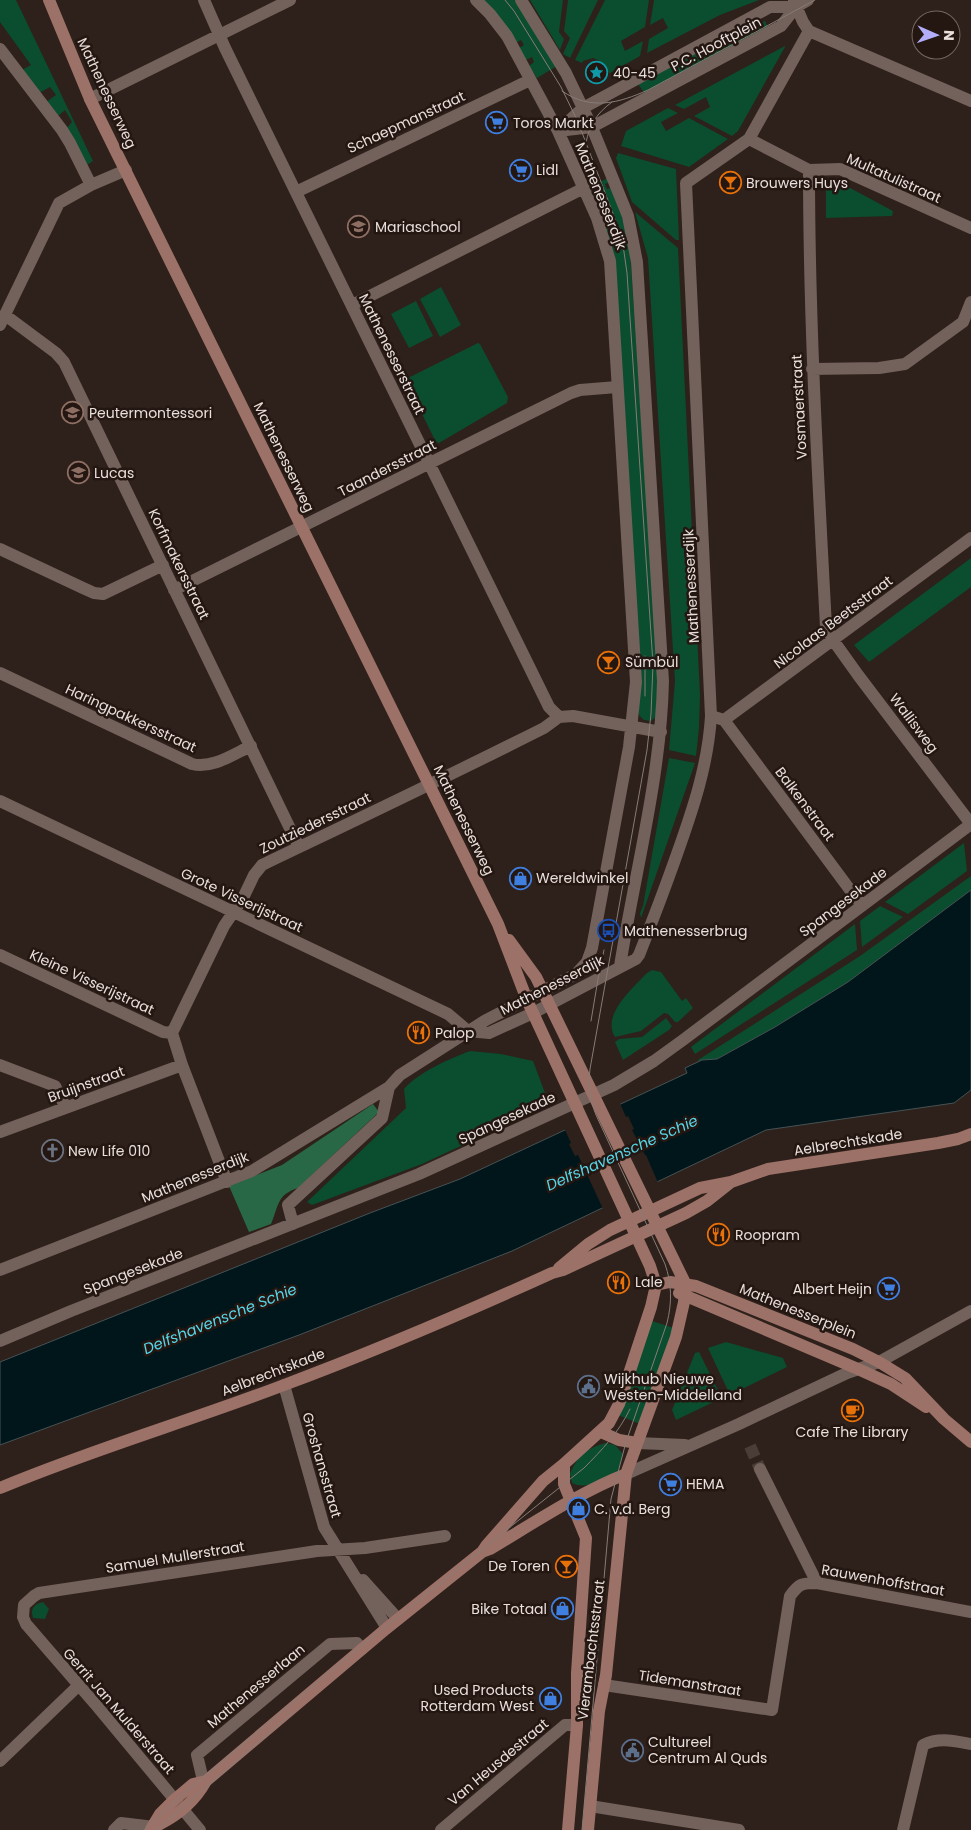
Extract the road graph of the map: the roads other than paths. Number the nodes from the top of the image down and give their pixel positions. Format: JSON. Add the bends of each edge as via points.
{"nodes":[{"id":1,"x":49,"y":0,"type":"edge"},
{"id":2,"x":204,"y":0,"type":"edge"},
{"id":3,"x":290,"y":0,"type":"edge"},
{"id":4,"x":476,"y":0,"type":"edge"},
{"id":5,"x":521,"y":0,"type":"edge"},
{"id":6,"x":808,"y":0,"type":"edge"},
{"id":7,"x":794,"y":4,"type":"edge"},
{"id":8,"x":809,"y":31,"type":"junction"},
{"id":9,"x":219,"y":35,"type":"junction"},
{"id":10,"x":0,"y":49,"type":"edge"},
{"id":11,"x":530,"y":80,"type":"junction"},
{"id":12,"x":90,"y":99,"type":"junction"},
{"id":13,"x":971,"y":101,"type":"edge"},
{"id":14,"x":583,"y":108,"type":"junction"},
{"id":15,"x":592,"y":127,"type":"junction"},
{"id":16,"x":558,"y":131,"type":"junction"},
{"id":17,"x":749,"y":139,"type":"junction"},
{"id":18,"x":126,"y":170,"type":"junction"},
{"id":19,"x":809,"y":170,"type":"junction"},
{"id":20,"x":91,"y":185,"type":"junction"},
{"id":21,"x":584,"y":188,"type":"junction"},
{"id":22,"x":296,"y":192,"type":"junction"},
{"id":23,"x":971,"y":228,"type":"edge"},
{"id":24,"x":971,"y":302,"type":"edge"},
{"id":25,"x":352,"y":305,"type":"junction"},
{"id":26,"x":2,"y":320,"type":"edge"},
{"id":27,"x":812,"y":368,"type":"junction"},
{"id":28,"x":617,"y":387,"type":"junction"},
{"id":29,"x":429,"y":463,"type":"junction"},
{"id":30,"x":301,"y":527,"type":"junction"},
{"id":31,"x":971,"y":538,"type":"edge"},
{"id":32,"x":0,"y":549,"type":"edge"},
{"id":33,"x":163,"y":565,"type":"junction"},
{"id":34,"x":174,"y":590,"type":"junction"},
{"id":35,"x":833,"y":640,"type":"junction"},
{"id":36,"x":0,"y":672,"type":"edge"},
{"id":37,"x":711,"y":716,"type":"junction"},
{"id":38,"x":559,"y":717,"type":"junction"},
{"id":39,"x":724,"y":720,"type":"junction"},
{"id":40,"x":632,"y":727,"type":"junction"},
{"id":41,"x":661,"y":732,"type":"junction"},
{"id":42,"x":250,"y":746,"type":"junction"},
{"id":43,"x":430,"y":784,"type":"junction"},
{"id":44,"x":0,"y":801,"type":"edge"},
{"id":45,"x":971,"y":824,"type":"edge"},
{"id":46,"x":299,"y":847,"type":"junction"},
{"id":47,"x":862,"y":906,"type":"junction"},
{"id":48,"x":234,"y":912,"type":"junction"},
{"id":49,"x":498,"y":924,"type":"junction"},
{"id":50,"x":0,"y":955,"type":"edge"},
{"id":51,"x":620,"y":966,"type":"junction"},
{"id":52,"x":542,"y":992,"type":"junction"},
{"id":53,"x":527,"y":1000,"type":"junction"},
{"id":54,"x":549,"y":1005,"type":"junction"},
{"id":55,"x":533,"y":1013,"type":"junction"},
{"id":56,"x":468,"y":1031,"type":"junction"},
{"id":57,"x":172,"y":1033,"type":"junction"},
{"id":58,"x":0,"y":1065,"type":"edge"},
{"id":59,"x":182,"y":1065,"type":"junction"},
{"id":60,"x":388,"y":1087,"type":"junction"},
{"id":61,"x":66,"y":1108,"type":"junction"},
{"id":62,"x":0,"y":1132,"type":"edge"},
{"id":63,"x":971,"y":1134,"type":"edge"},
{"id":64,"x":228,"y":1182,"type":"junction"},
{"id":65,"x":731,"y":1182,"type":"junction"},
{"id":66,"x":293,"y":1224,"type":"junction"},
{"id":67,"x":0,"y":1270,"type":"edge"},
{"id":68,"x":552,"y":1273,"type":"junction"},
{"id":69,"x":685,"y":1283,"type":"junction"},
{"id":70,"x":656,"y":1285,"type":"junction"},
{"id":71,"x":684,"y":1297,"type":"junction"},
{"id":72,"x":971,"y":1311,"type":"edge"},
{"id":73,"x":0,"y":1341,"type":"edge"},
{"id":74,"x":879,"y":1362,"type":"junction"},
{"id":75,"x":858,"y":1369,"type":"junction"},
{"id":76,"x":284,"y":1385,"type":"junction"},
{"id":77,"x":944,"y":1419,"type":"junction"},
{"id":78,"x":600,"y":1432,"type":"junction"},
{"id":79,"x":971,"y":1442,"type":"edge"},
{"id":80,"x":637,"y":1443,"type":"junction"},
{"id":81,"x":690,"y":1446,"type":"junction"},
{"id":82,"x":564,"y":1464,"type":"junction"},
{"id":83,"x":760,"y":1469,"type":"tunnel mouth"},
{"id":84,"x":626,"y":1474,"type":"junction"},
{"id":85,"x":0,"y":1488,"type":"edge"},
{"id":86,"x":571,"y":1502,"type":"junction"},
{"id":87,"x":444,"y":1536,"type":"dead end"},
{"id":88,"x":337,"y":1550,"type":"junction"},
{"id":89,"x":482,"y":1552,"type":"junction"},
{"id":90,"x":816,"y":1583,"type":"junction"},
{"id":91,"x":23,"y":1608,"type":"joint"},
{"id":92,"x":971,"y":1612,"type":"edge"},
{"id":93,"x":398,"y":1619,"type":"junction"},
{"id":94,"x":387,"y":1628,"type":"junction"},
{"id":95,"x":362,"y":1649,"type":"junction"},
{"id":96,"x":604,"y":1685,"type":"junction"},
{"id":97,"x":78,"y":1686,"type":"junction"},
{"id":98,"x":772,"y":1710,"type":"joint"},
{"id":99,"x":577,"y":1725,"type":"junction"},
{"id":100,"x":971,"y":1744,"type":"edge"},
{"id":101,"x":0,"y":1761,"type":"edge"},
{"id":102,"x":206,"y":1781,"type":"junction"},
{"id":103,"x":178,"y":1805,"type":"junction"},
{"id":104,"x":590,"y":1806,"type":"junction"},
{"id":105,"x":153,"y":1829,"type":"edge"},
{"id":106,"x":114,"y":1830,"type":"edge"},
{"id":107,"x":200,"y":1830,"type":"edge"},
{"id":108,"x":441,"y":1830,"type":"edge"},
{"id":109,"x":568,"y":1830,"type":"edge"},
{"id":110,"x":588,"y":1830,"type":"edge"},
{"id":111,"x":739,"y":1830,"type":"edge"},
{"id":112,"x":903,"y":1830,"type":"edge"}],
"edges":[{"from":1,"to":12,"type":"street","name":"Mathenesserweg"},
{"from":2,"to":9,"type":"street","name":"Mathenesserstraat"},
{"from":3,"to":9,"type":"street"},
{"from":4,"to":11,"type":"street","name":"Mathenesserdijk","via":[[507,36]]},
{"from":5,"to":14,"type":"street","name":"Mathenesserdijk","via":[[566,73]]},
{"from":6,"to":7,"type":"street"},
{"from":7,"to":8,"type":"street"},
{"from":7,"to":14,"type":"street","name":"P.C. Hooftplein","via":[[770,7]]},
{"from":7,"to":15,"type":"street","name":"P.C. Hooftplein","via":[[781,26]]},
{"from":8,"to":13,"type":"street"},
{"from":8,"to":17,"type":"street"},
{"from":9,"to":12,"type":"street"},
{"from":9,"to":22,"type":"street","name":"Mathenesserstraat"},
{"from":10,"to":20,"type":"street","via":[[62,130]]},
{"from":11,"to":16,"type":"street","name":"Mathenesserdijk"},
{"from":11,"to":22,"type":"street","name":"Schaepmanstraat"},
{"from":12,"to":18,"type":"street","name":"Mathenesserweg"},
{"from":14,"to":15,"type":"street","name":"Mathenesserdijk"},
{"from":14,"to":16,"type":"street","name":"P.C. Hooftplein"},
{"from":15,"to":16,"type":"street","name":"P.C. Hooftplein"},
{"from":15,"to":41,"type":"street","name":"Mathenesserdijk","via":[[628,216],[637,262],[663,681]]},
{"from":16,"to":21,"type":"street","name":"Mathenesserdijk"},
{"from":17,"to":19,"type":"street","name":"Multatulistraat"},
{"from":17,"to":37,"type":"street","name":"Mathenesserdijk","via":[[686,183]]},
{"from":18,"to":20,"type":"street"},
{"from":18,"to":30,"type":"street","name":"Mathenesserweg"},
{"from":19,"to":23,"type":"street","name":"Multatulistraat","via":[[840,169]]},
{"from":19,"to":27,"type":"street","name":"Vosmaerstraat"},
{"from":20,"to":26,"type":"street","via":[[59,203]]},
{"from":21,"to":25,"type":"street"},
{"from":21,"to":28,"type":"street","name":"Mathenesserdijk","via":[[610,256]]},
{"from":22,"to":25,"type":"street","name":"Mathenesserstraat"},
{"from":24,"to":27,"type":"street","via":[[963,322],[905,364],[879,368]]},
{"from":25,"to":29,"type":"street","name":"Mathenesserstraat"},
{"from":26,"to":33,"type":"street","name":"Korfmakersstraat","via":[[56,353],[64,362]]},
{"from":27,"to":35,"type":"street","name":"Vosmaerstraat","via":[[826,627]]},
{"from":28,"to":29,"type":"street","name":"Taandersstraat","via":[[571,393]]},
{"from":28,"to":40,"type":"street","name":"Mathenesserdijk","via":[[636,669]]},
{"from":29,"to":30,"type":"street","name":"Taandersstraat"},
{"from":29,"to":38,"type":"street","name":"Mathenesserstraat","via":[[549,707]]},
{"from":30,"to":34,"type":"street","name":"Taandersstraat"},
{"from":30,"to":43,"type":"street","name":"Mathenesserweg"},
{"from":31,"to":35,"type":"street","name":"Nicolaas Beetsstraat"},
{"from":32,"to":33,"type":"street","via":[[88,591],[103,594]]},
{"from":33,"to":34,"type":"street","name":"Korfmakersstraat"},
{"from":34,"to":42,"type":"street","name":"Korfmakersstraat"},
{"from":35,"to":39,"type":"street","name":"Nicolaas Beetsstraat"},
{"from":35,"to":45,"type":"street","name":"Wallisweg"},
{"from":36,"to":42,"type":"street","name":"Haringpakkersstraat","via":[[192,764],[211,765]]},
{"from":37,"to":39,"type":"street"},
{"from":37,"to":51,"type":"street","name":"Mathenesserdijk","via":[[699,788],[660,903],[639,955]]},
{"from":38,"to":40,"type":"street","via":[[573,716]]},
{"from":38,"to":43,"type":"street","name":"Zoutziedersstraat","via":[[544,728]]},
{"from":39,"to":47,"type":"street","name":"Balkenstraat"},
{"from":40,"to":41,"type":"street"},
{"from":40,"to":52,"type":"street","name":"Mathenesserdijk","via":[[592,948],[587,962],[576,974]]},
{"from":41,"to":51,"type":"street","name":"Mathenesserdijk"},
{"from":42,"to":46,"type":"street","name":"Korfmakersstraat"},
{"from":43,"to":46,"type":"street","name":"Zoutziedersstraat"},
{"from":43,"to":49,"type":"street","name":"Mathenesserweg"},
{"from":44,"to":48,"type":"street","name":"Grote Visserijstraat"},
{"from":45,"to":47,"type":"street","name":"Spangesekade"},
{"from":46,"to":48,"type":"street","name":"Zoutziedersstraat","via":[[262,865]]},
{"from":47,"to":66,"type":"street","name":"Spangesekade","via":[[661,1056],[614,1085],[419,1174]]},
{"from":48,"to":56,"type":"street","name":"Grote Visserijstraat","via":[[448,1014]]},
{"from":48,"to":57,"type":"street","name":"Zoutziedersstraat","via":[[224,926]]},
{"from":49,"to":52,"type":"street","name":"Mathenesserweg","via":[[536,977]]},
{"from":49,"to":53,"type":"street","name":"Mathenesserweg"},
{"from":50,"to":57,"type":"street","name":"Kleine Visserijstraat","via":[[163,1032]]},
{"from":51,"to":54,"type":"street","name":"Mathenesserdijk"},
{"from":52,"to":53,"type":"street","name":"Mathenesserdijk"},
{"from":52,"to":54,"type":"street","name":"Mathenesserweg"},
{"from":53,"to":55,"type":"street","name":"Mathenesserweg"},
{"from":53,"to":56,"type":"street","name":"Mathenesserdijk"},
{"from":54,"to":55,"type":"street","name":"Mathenesserdijk"},
{"from":54,"to":69,"type":"street","name":"Mathenesserweg"},
{"from":55,"to":56,"type":"street","name":"Mathenesserdijk","via":[[489,1034]]},
{"from":55,"to":70,"type":"street","name":"Mathenesserweg"},
{"from":56,"to":60,"type":"street","name":"Mathenesserdijk","via":[[400,1075]]},
{"from":57,"to":59,"type":"street"},
{"from":58,"to":61,"type":"street","via":[[55,1086]]},
{"from":59,"to":61,"type":"street","name":"Bruijnstraat"},
{"from":59,"to":64,"type":"street"},
{"from":60,"to":64,"type":"street","name":"Mathenesserdijk","via":[[252,1171]]},
{"from":60,"to":66,"type":"street","via":[[382,1118],[288,1205]]},
{"from":61,"to":62,"type":"street","name":"Bruijnstraat"},
{"from":63,"to":65,"type":"street","name":"Aelbrechtskade","via":[[938,1143],[768,1169]]},
{"from":64,"to":67,"type":"street","name":"Mathenesserdijk"},
{"from":65,"to":68,"type":"street","name":"Aelbrechtskade","via":[[708,1201],[686,1213]]},
{"from":65,"to":68,"type":"street","name":"Aelbrechtskade","via":[[700,1188],[632,1219],[588,1244]]},
{"from":66,"to":73,"type":"street","name":"Spangesekade"},
{"from":68,"to":76,"type":"street","name":"Aelbrechtskade"},
{"from":69,"to":70,"type":"street","name":"Mathenesserplein"},
{"from":69,"to":71,"type":"street"},
{"from":69,"to":74,"type":"street","name":"Mathenesserplein"},
{"from":70,"to":71,"type":"street","via":[[670,1288]]},
{"from":70,"to":78,"type":"street","via":[[619,1404]]},
{"from":71,"to":75,"type":"street"},
{"from":71,"to":80,"type":"street","via":[[676,1337]]},
{"from":72,"to":74,"type":"street"},
{"from":74,"to":75,"type":"street"},
{"from":74,"to":77,"type":"street","name":"Mathenesserplein","via":[[905,1378]]},
{"from":75,"to":77,"type":"street","via":[[891,1384]]},
{"from":75,"to":81,"type":"street"},
{"from":76,"to":85,"type":"street","name":"Aelbrechtskade"},
{"from":76,"to":88,"type":"street","name":"Groshansstraat","via":[[324,1527]]},
{"from":77,"to":79,"type":"street"},
{"from":78,"to":80,"type":"street"},
{"from":78,"to":82,"type":"street"},
{"from":80,"to":81,"type":"street"},
{"from":80,"to":84,"type":"street"},
{"from":81,"to":84,"type":"street"},
{"from":82,"to":86,"type":"street","via":[[563,1482]]},
{"from":82,"to":89,"type":"street","via":[[543,1481]]},
{"from":83,"to":90,"type":"street"},
{"from":84,"to":86,"type":"street"},
{"from":84,"to":96,"type":"street","name":"Vierambachtsstraat"},
{"from":86,"to":89,"type":"street"},
{"from":86,"to":99,"type":"street","name":"Vierambachtsstraat","via":[[586,1538]]},
{"from":87,"to":88,"type":"street"},
{"from":88,"to":91,"type":"street","name":"Samuel Mullerstraat","via":[[317,1550],[39,1594],[28,1600]]},
{"from":88,"to":93,"type":"street","name":"Groshansstraat"},
{"from":88,"to":94,"type":"street","name":"Groshansstraat"},
{"from":89,"to":93,"type":"street"},
{"from":90,"to":92,"type":"street","name":"Rauwenhoffstraat"},
{"from":90,"to":98,"type":"street","name":"Rauwenhoffstraat","via":[[798,1585],[790,1596]]},
{"from":91,"to":97,"type":"street","name":"Gerrit Jan Mulderstraat","via":[[26,1624]]},
{"from":93,"to":94,"type":"street"},
{"from":94,"to":95,"type":"street"},
{"from":95,"to":102,"type":"street"},
{"from":95,"to":102,"type":"street","name":"Mathenesserlaan","via":[[356,1643],[330,1644],[197,1755]]},
{"from":96,"to":98,"type":"street","name":"Tidemanstraat"},
{"from":96,"to":104,"type":"street","name":"Vierambachtsstraat"},
{"from":97,"to":101,"type":"street"},
{"from":97,"to":103,"type":"street","name":"Gerrit Jan Mulderstraat"},
{"from":99,"to":108,"type":"street","name":"Van Heusdestraat","via":[[565,1725]]},
{"from":99,"to":109,"type":"street","name":"Vierambachtsstraat"},
{"from":100,"to":112,"type":"street","via":[[940,1739],[923,1744]]},
{"from":102,"to":103,"type":"street","via":[[196,1798]]},
{"from":103,"to":105,"type":"street","via":[[172,1818]]},
{"from":103,"to":107,"type":"street","name":"Gerrit Jan Mulderstraat"},
{"from":104,"to":110,"type":"street","name":"Vierambachtsstraat"},
{"from":104,"to":111,"type":"street"},
{"from":105,"to":106,"type":"street","via":[[121,1823]]}]}
